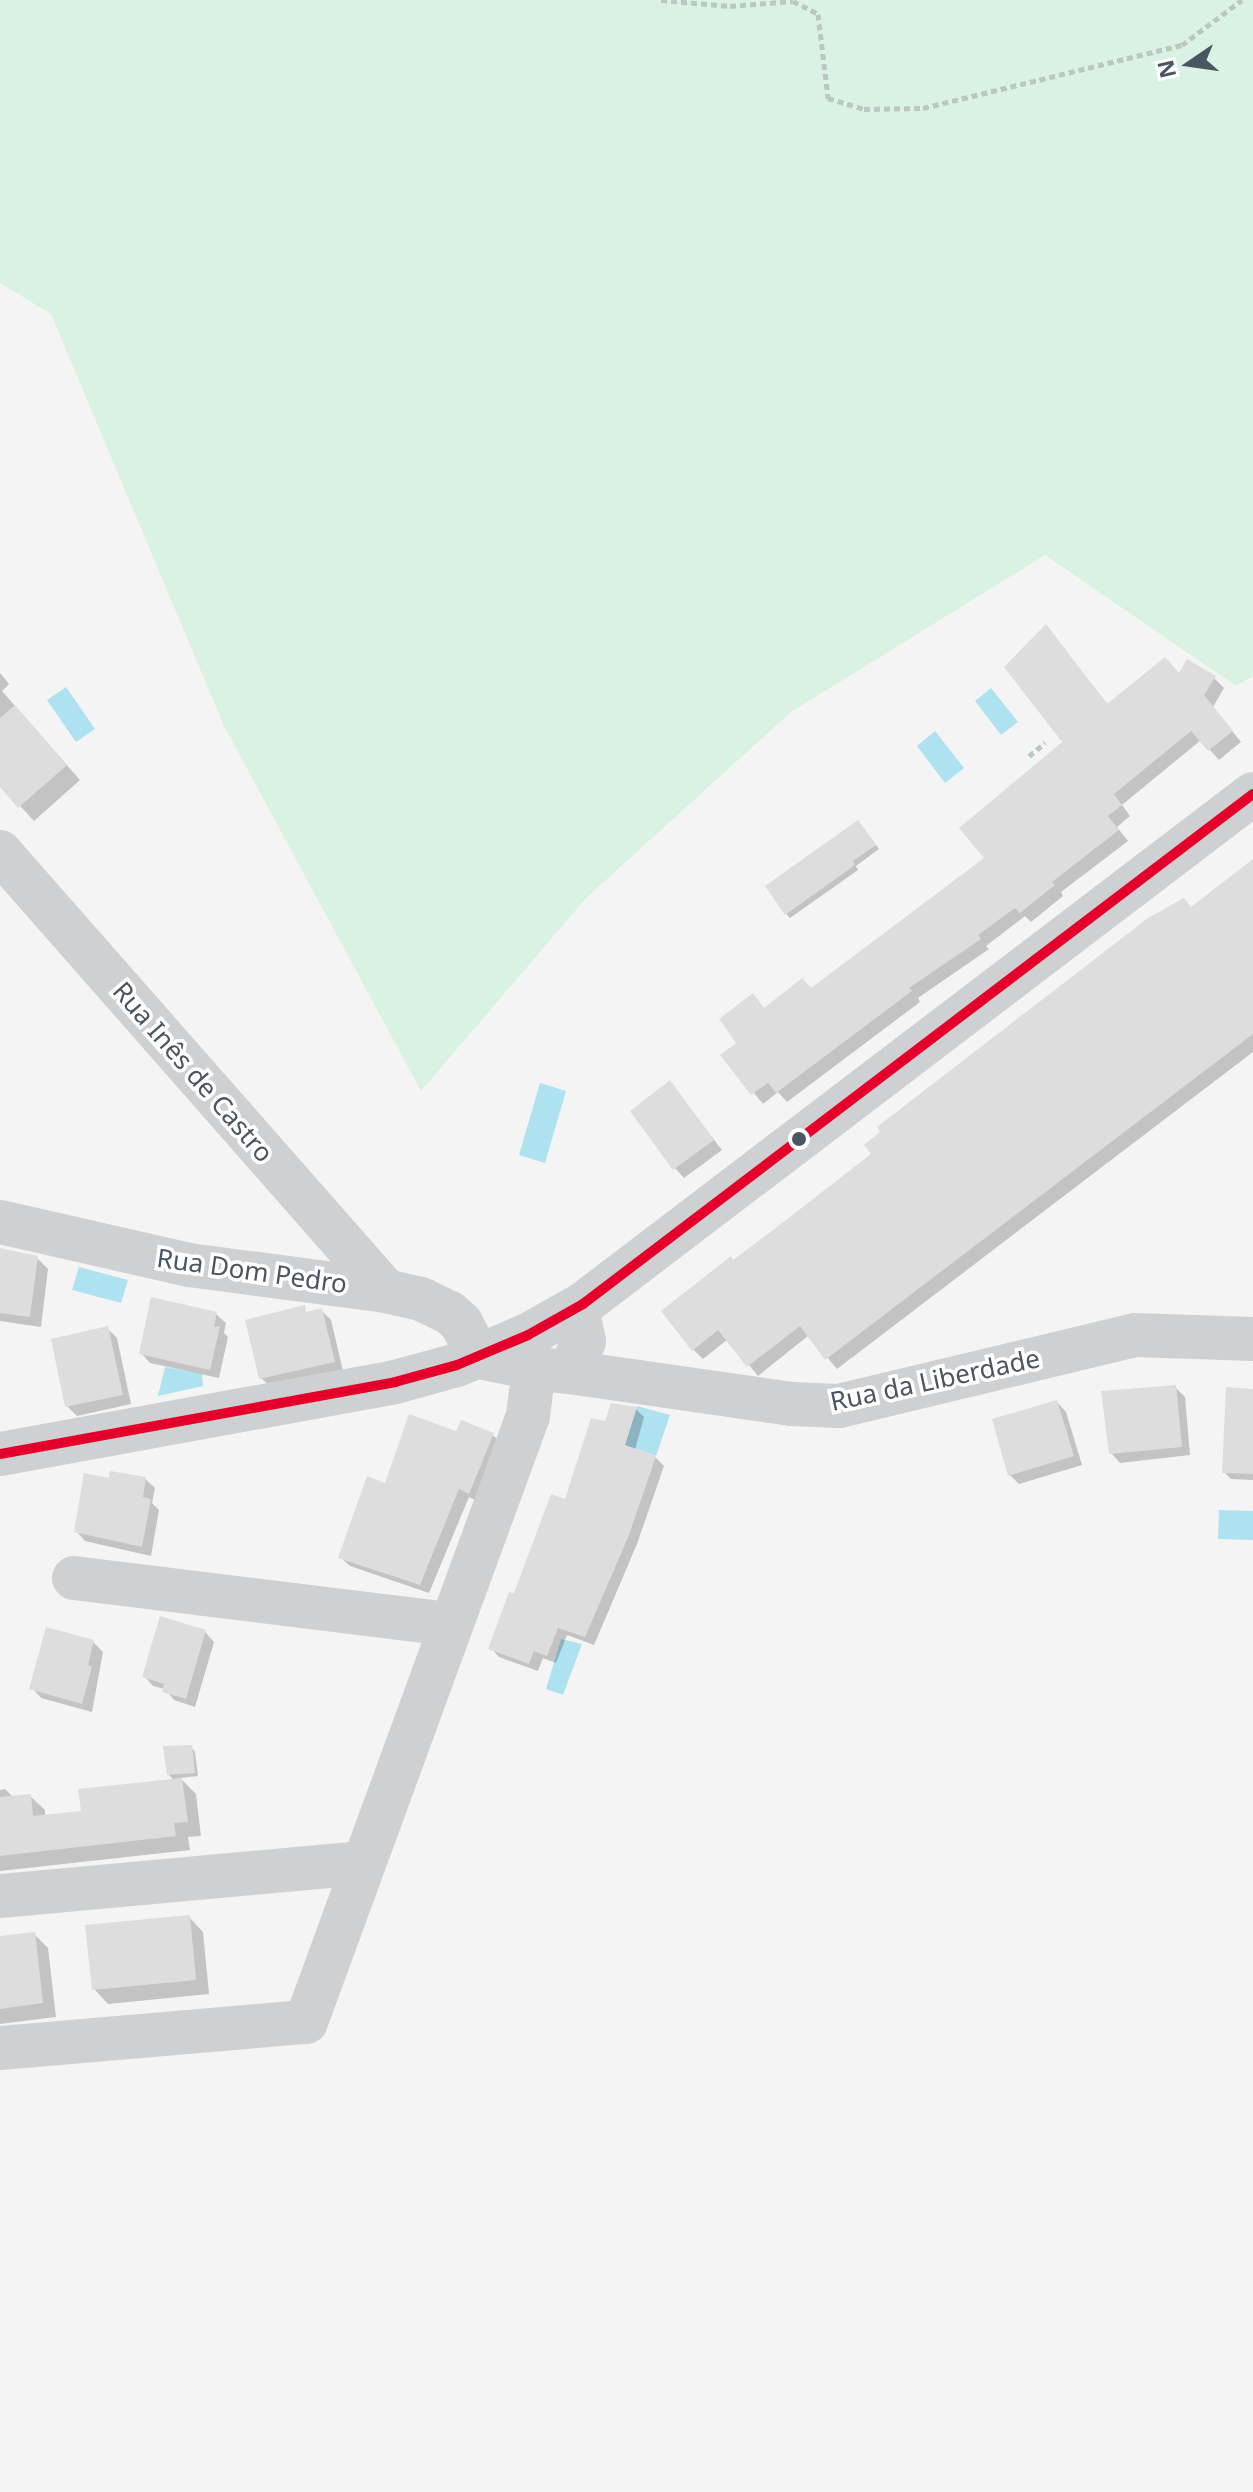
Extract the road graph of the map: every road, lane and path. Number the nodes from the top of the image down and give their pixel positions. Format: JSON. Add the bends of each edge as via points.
{"nodes":[{"id":1,"x":661,"y":0,"type":"edge"},
{"id":2,"x":1242,"y":0,"type":"edge"},
{"id":3,"x":1045,"y":743,"type":"dead end"},
{"id":4,"x":1029,"y":756,"type":"dead end"},
{"id":5,"x":1253,"y":794,"type":"edge"},
{"id":6,"x":0,"y":852,"type":"edge"},
{"id":7,"x":0,"y":1222,"type":"edge"},
{"id":8,"x":386,"y":1291,"type":"junction"},
{"id":9,"x":577,"y":1308,"type":"junction"},
{"id":10,"x":1253,"y":1339,"type":"edge"},
{"id":11,"x":486,"y":1354,"type":"junction"},
{"id":12,"x":552,"y":1370,"type":"junction"},
{"id":13,"x":0,"y":1454,"type":"edge"},
{"id":14,"x":74,"y":1578,"type":"dead end"},
{"id":15,"x":449,"y":1624,"type":"junction"},
{"id":16,"x":364,"y":1863,"type":"junction"},
{"id":17,"x":0,"y":1896,"type":"edge"},
{"id":18,"x":0,"y":2048,"type":"edge"}],
"edges":[{"from":1,"to":2,"type":"path","via":[[730,6],[793,1],[818,14],[828,98],[864,109],[923,108],[1182,45]]},
{"from":3,"to":4,"type":"path"},
{"from":5,"to":9,"type":"street"},
{"from":6,"to":8,"type":"street","name":"Rua Inês de Castro"},
{"from":7,"to":8,"type":"street","name":"Rua Dom Pedro","via":[[189,1265]]},
{"from":8,"to":11,"type":"street","name":"Rua Dom Pedro","via":[[450,1313]]},
{"from":9,"to":11,"type":"street"},
{"from":9,"to":12,"type":"street","via":[[584,1341]]},
{"from":10,"to":12,"type":"street","name":"Rua da Liberdade","via":[[1135,1335],[839,1406]]},
{"from":11,"to":12,"type":"street","name":"Rua da Liberdade"},
{"from":11,"to":13,"type":"street","via":[[395,1382]]},
{"from":12,"to":15,"type":"street","via":[[528,1416]]},
{"from":14,"to":15,"type":"street"},
{"from":15,"to":16,"type":"street"},
{"from":16,"to":17,"type":"street"},
{"from":16,"to":18,"type":"street","via":[[306,2022]]}]}
